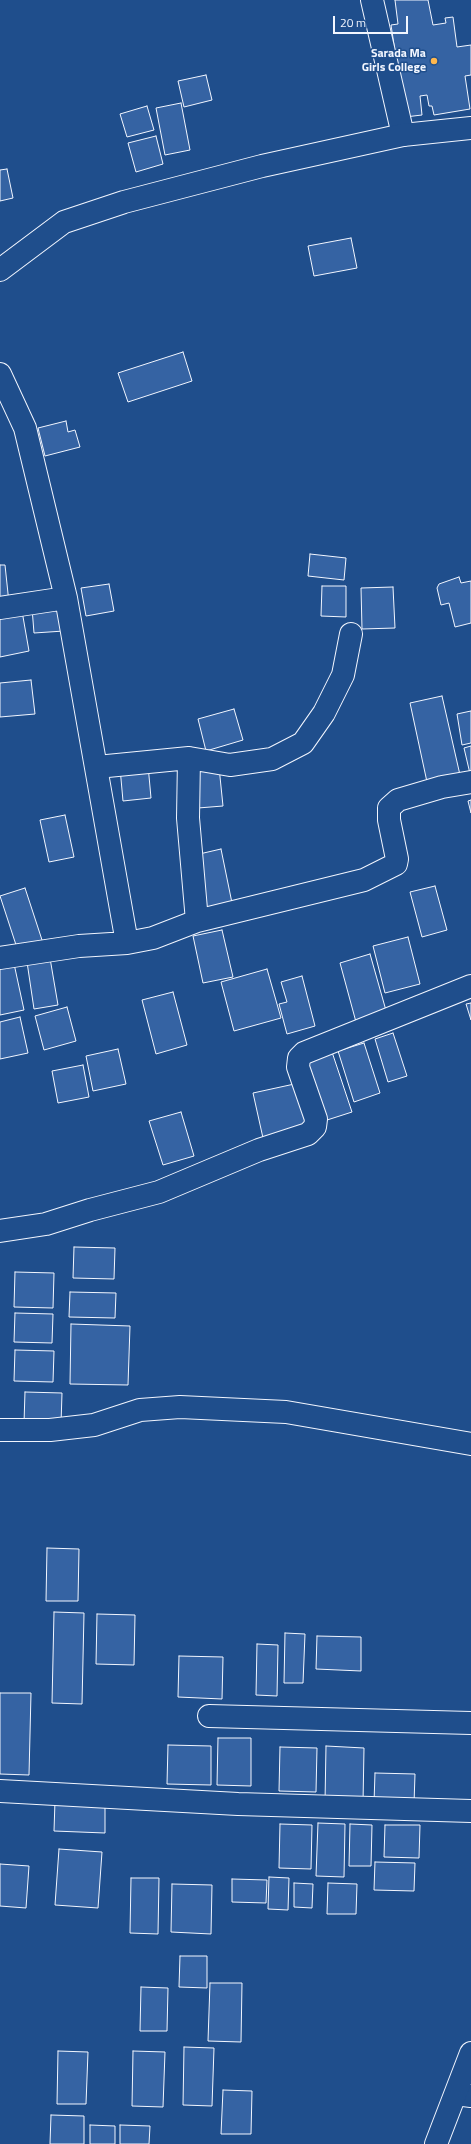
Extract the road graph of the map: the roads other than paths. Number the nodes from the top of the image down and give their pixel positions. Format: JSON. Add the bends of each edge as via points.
{"nodes":[{"id":1,"x":372,"y":0,"type":"edge"},
{"id":2,"x":471,"y":128,"type":"edge"},
{"id":3,"x":403,"y":135,"type":"junction"},
{"id":4,"x":0,"y":270,"type":"edge"},
{"id":5,"x":0,"y":374,"type":"edge"},
{"id":6,"x":66,"y":598,"type":"junction"},
{"id":7,"x":0,"y":608,"type":"edge"},
{"id":8,"x":351,"y":634,"type":"dead end"},
{"id":9,"x":189,"y":758,"type":"junction"},
{"id":10,"x":97,"y":767,"type":"junction"},
{"id":11,"x":471,"y":782,"type":"edge"},
{"id":12,"x":196,"y":921,"type":"junction"},
{"id":13,"x":128,"y":943,"type":"junction"},
{"id":14,"x":0,"y":958,"type":"edge"},
{"id":15,"x":471,"y":986,"type":"edge"},
{"id":16,"x":0,"y":1230,"type":"edge"},
{"id":17,"x":0,"y":1430,"type":"edge"},
{"id":18,"x":471,"y":1444,"type":"edge"},
{"id":19,"x":209,"y":1716,"type":"dead end"},
{"id":20,"x":471,"y":1723,"type":"edge"},
{"id":21,"x":0,"y":1791,"type":"edge"},
{"id":22,"x":471,"y":1811,"type":"edge"},
{"id":23,"x":471,"y":2053,"type":"edge"},
{"id":24,"x":463,"y":2095,"type":"edge"},
{"id":25,"x":436,"y":2144,"type":"edge"}],
"edges":[{"from":1,"to":3,"type":"street"},
{"from":2,"to":3,"type":"street"},
{"from":3,"to":4,"type":"street","via":[[262,166],[124,202],[64,222]]},
{"from":5,"to":6,"type":"street","via":[[25,428]]},
{"from":6,"to":7,"type":"street"},
{"from":6,"to":10,"type":"street"},
{"from":8,"to":9,"type":"street","via":[[343,675],[324,713],[303,743],[272,760],[230,765]]},
{"from":9,"to":10,"type":"street"},
{"from":9,"to":12,"type":"street","via":[[188,818]]},
{"from":10,"to":13,"type":"street"},
{"from":11,"to":12,"type":"street","via":[[442,786],[398,800],[389,808],[388,820],[397,859],[391,868],[364,880]]},
{"from":12,"to":13,"type":"street","via":[[153,938]]},
{"from":13,"to":14,"type":"street","via":[[80,946]]},
{"from":15,"to":16,"type":"street","via":[[304,1053],[299,1058],[298,1067],[316,1119],[315,1127],[308,1134],[259,1150],[159,1192],[46,1224]]},
{"from":17,"to":18,"type":"street","via":[[50,1430],[94,1424],[140,1410],[180,1407],[286,1412]]},
{"from":19,"to":20,"type":"street"},
{"from":21,"to":22,"type":"street","via":[[238,1804]]},
{"from":23,"to":24,"type":"street"},
{"from":24,"to":25,"type":"street"}]}
